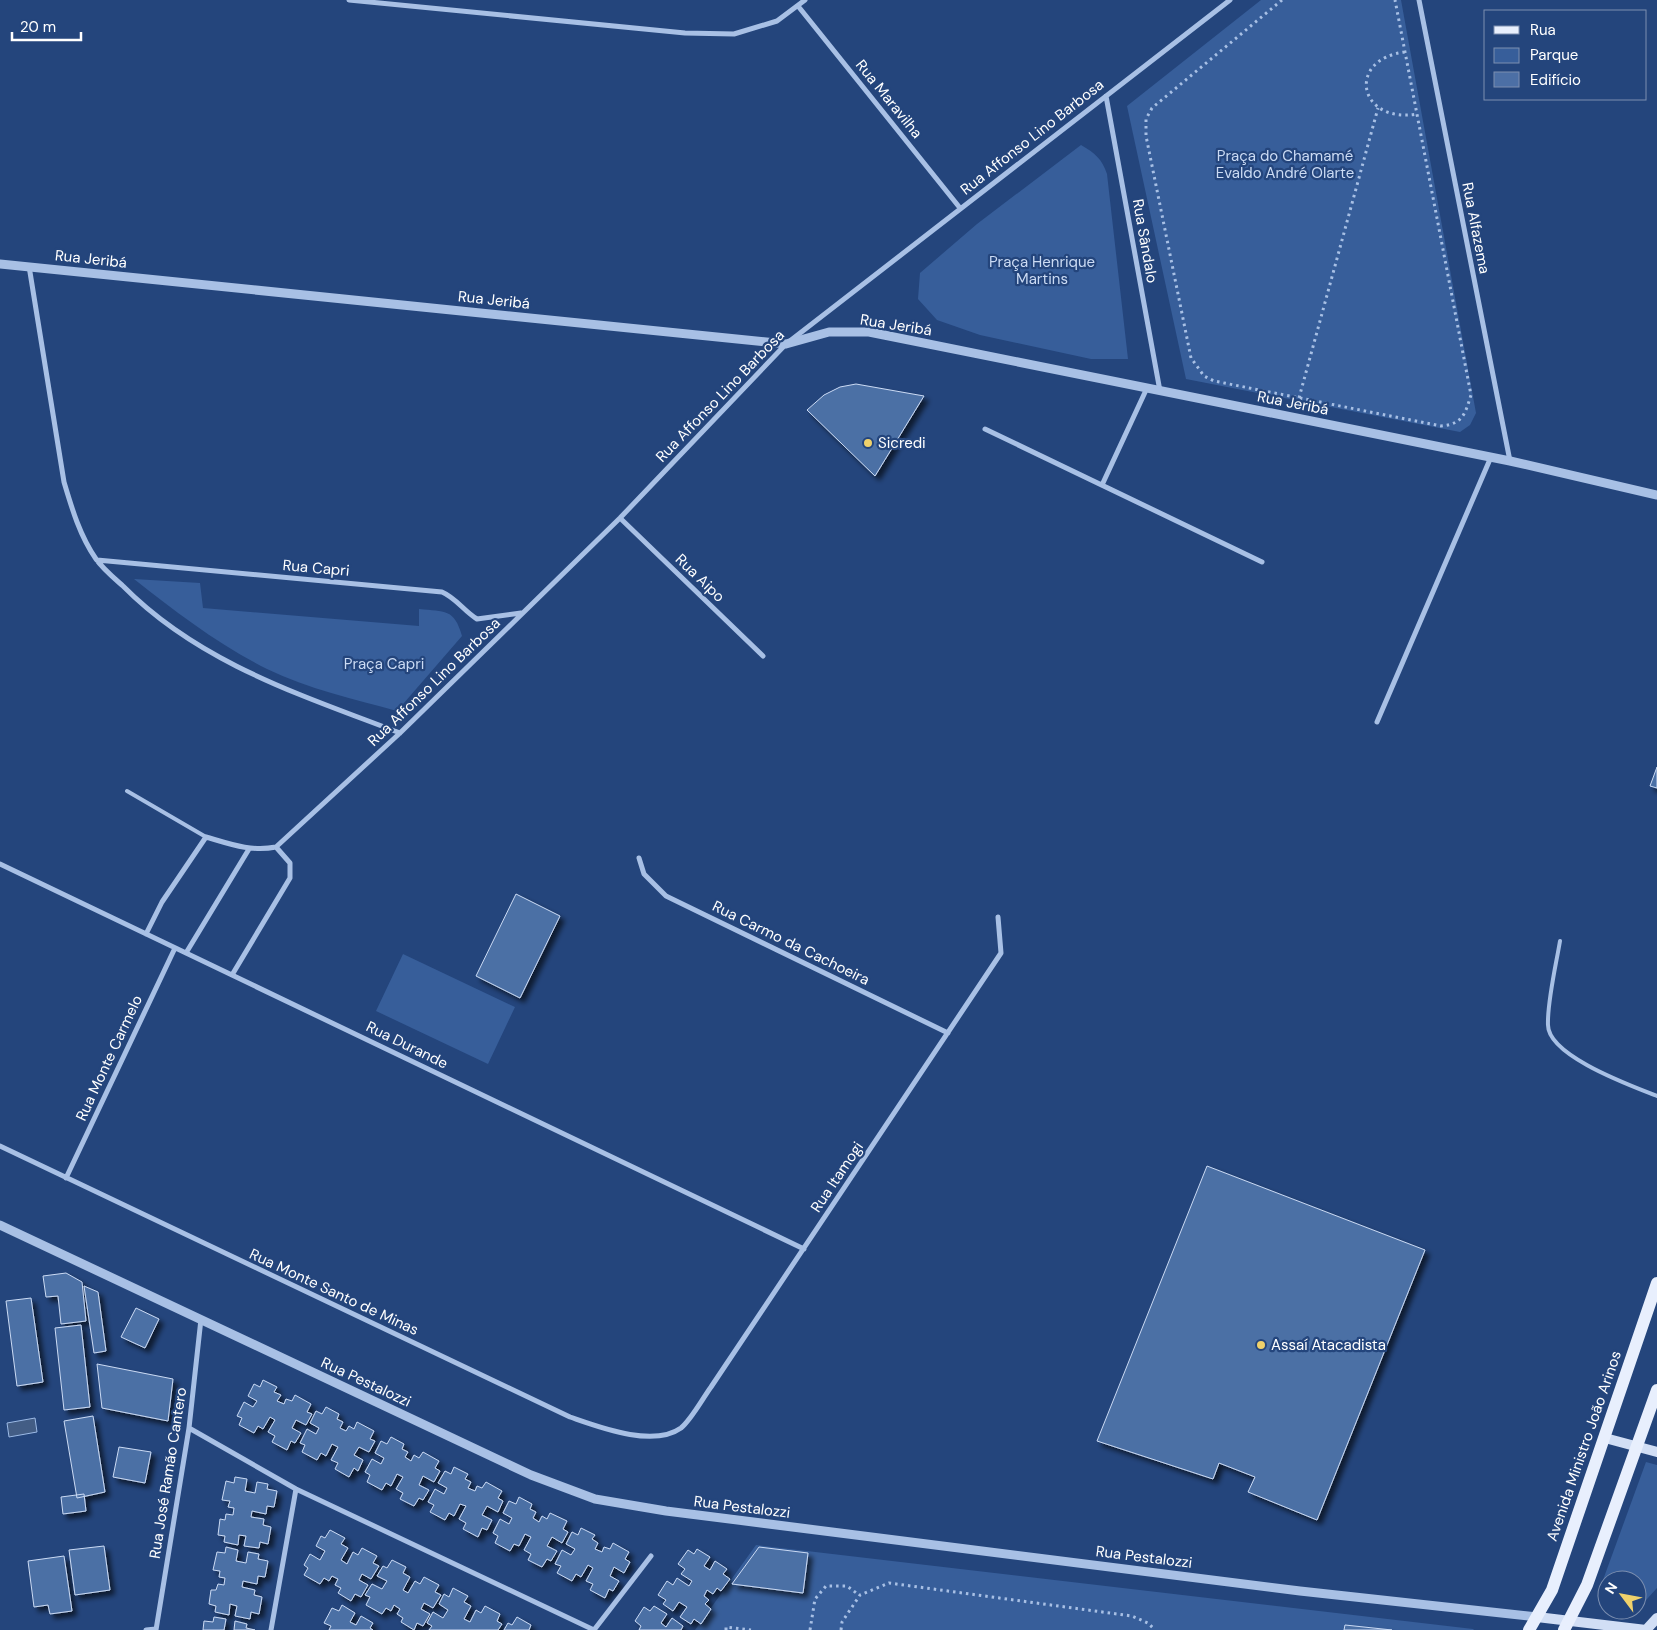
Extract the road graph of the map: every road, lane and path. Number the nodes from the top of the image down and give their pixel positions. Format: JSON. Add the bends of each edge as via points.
{"nodes":[{"id":1,"x":349,"y":0,"type":"edge"},
{"id":2,"x":805,"y":0,"type":"edge"},
{"id":3,"x":1230,"y":0,"type":"edge"},
{"id":4,"x":1282,"y":0,"type":"edge"},
{"id":5,"x":1395,"y":0,"type":"edge"},
{"id":6,"x":1419,"y":0,"type":"edge"},
{"id":7,"x":798,"y":6,"type":"junction"},
{"id":8,"x":1405,"y":52,"type":"junction"},
{"id":9,"x":1106,"y":96,"type":"junction"},
{"id":10,"x":1378,"y":108,"type":"junction"},
{"id":11,"x":1417,"y":114,"type":"junction"},
{"id":12,"x":960,"y":208,"type":"junction"},
{"id":13,"x":0,"y":264,"type":"edge"},
{"id":14,"x":29,"y":266,"type":"junction"},
{"id":15,"x":786,"y":344,"type":"junction"},
{"id":16,"x":1147,"y":388,"type":"junction"},
{"id":17,"x":1160,"y":391,"type":"junction"},
{"id":18,"x":1299,"y":398,"type":"junction"},
{"id":19,"x":985,"y":429,"type":"dead end"},
{"id":20,"x":1491,"y":457,"type":"junction"},
{"id":21,"x":1510,"y":461,"type":"junction"},
{"id":22,"x":1102,"y":485,"type":"junction"},
{"id":23,"x":1657,"y":495,"type":"edge"},
{"id":24,"x":620,"y":518,"type":"junction"},
{"id":25,"x":96,"y":560,"type":"junction"},
{"id":26,"x":1262,"y":562,"type":"dead end"},
{"id":27,"x":522,"y":613,"type":"junction"},
{"id":28,"x":763,"y":656,"type":"dead end"},
{"id":29,"x":1378,"y":722,"type":"dead end"},
{"id":30,"x":400,"y":733,"type":"junction"},
{"id":31,"x":127,"y":791,"type":"dead end"},
{"id":32,"x":206,"y":837,"type":"junction"},
{"id":33,"x":276,"y":846,"type":"junction"},
{"id":34,"x":249,"y":849,"type":"junction"},
{"id":35,"x":639,"y":858,"type":"dead end"},
{"id":36,"x":0,"y":864,"type":"edge"},
{"id":37,"x":998,"y":917,"type":"dead end"},
{"id":38,"x":146,"y":934,"type":"junction"},
{"id":39,"x":1560,"y":942,"type":"dead end"},
{"id":40,"x":175,"y":948,"type":"junction"},
{"id":41,"x":186,"y":953,"type":"junction"},
{"id":42,"x":232,"y":975,"type":"junction"},
{"id":43,"x":948,"y":1033,"type":"junction"},
{"id":44,"x":1657,"y":1096,"type":"edge"},
{"id":45,"x":0,"y":1146,"type":"edge"},
{"id":46,"x":66,"y":1178,"type":"junction"},
{"id":47,"x":0,"y":1226,"type":"edge"},
{"id":48,"x":804,"y":1249,"type":"junction"},
{"id":49,"x":1657,"y":1283,"type":"edge"},
{"id":50,"x":201,"y":1319,"type":"junction"},
{"id":51,"x":1657,"y":1390,"type":"edge"},
{"id":52,"x":189,"y":1428,"type":"junction"},
{"id":53,"x":664,"y":1436,"type":"joint"},
{"id":54,"x":1604,"y":1438,"type":"junction"},
{"id":55,"x":1638,"y":1447,"type":"junction"},
{"id":56,"x":1657,"y":1452,"type":"edge"},
{"id":57,"x":296,"y":1488,"type":"junction"},
{"id":58,"x":650,"y":1556,"type":"dead end"},
{"id":59,"x":860,"y":1595,"type":"junction"},
{"id":60,"x":1537,"y":1616,"type":"junction"},
{"id":61,"x":1657,"y":1618,"type":"edge"},
{"id":62,"x":1567,"y":1625,"type":"edge"},
{"id":63,"x":156,"y":1629,"type":"edge"},
{"id":64,"x":146,"y":1630,"type":"edge"},
{"id":65,"x":271,"y":1630,"type":"edge"},
{"id":66,"x":594,"y":1630,"type":"edge"},
{"id":67,"x":726,"y":1630,"type":"edge"},
{"id":68,"x":751,"y":1630,"type":"edge"},
{"id":69,"x":810,"y":1630,"type":"edge"},
{"id":70,"x":841,"y":1630,"type":"edge"},
{"id":71,"x":1155,"y":1630,"type":"edge"},
{"id":72,"x":1529,"y":1630,"type":"edge"},
{"id":73,"x":1646,"y":1630,"type":"edge"}],
"edges":[{"from":1,"to":7,"type":"street","via":[[685,33],[734,34],[777,21]]},
{"from":2,"to":7,"type":"street"},
{"from":3,"to":9,"type":"street","name":"Rua Affonso Lino Barbosa"},
{"from":4,"to":18,"type":"path","via":[[1152,108],[1145,127],[1191,358],[1204,376],[1214,381]]},
{"from":5,"to":8,"type":"path"},
{"from":6,"to":21,"type":"street","name":"Rua Alfazema"},
{"from":7,"to":12,"type":"street","name":"Rua Maravilha"},
{"from":8,"to":10,"type":"path","via":[[1380,58],[1367,76],[1366,86]]},
{"from":8,"to":11,"type":"path"},
{"from":9,"to":12,"type":"street","name":"Rua Affonso Lino Barbosa"},
{"from":9,"to":17,"type":"street","name":"Rua Sândalo"},
{"from":10,"to":11,"type":"path","via":[[1392,115]]},
{"from":10,"to":18,"type":"path"},
{"from":11,"to":18,"type":"path","via":[[1471,395],[1468,407],[1454,425],[1441,426]]},
{"from":12,"to":15,"type":"street","name":"Rua Affonso Lino Barbosa"},
{"from":13,"to":14,"type":"street","name":"Rua Jeribá"},
{"from":14,"to":15,"type":"street","name":"Rua Jeribá"},
{"from":14,"to":25,"type":"street","via":[[64,482],[74,517]]},
{"from":15,"to":16,"type":"street","name":"Rua Jeribá","via":[[830,332],[869,332]]},
{"from":15,"to":24,"type":"street","name":"Rua Affonso Lino Barbosa"},
{"from":16,"to":17,"type":"street","name":"Rua Jeribá"},
{"from":16,"to":22,"type":"street"},
{"from":17,"to":20,"type":"street","name":"Rua Jeribá"},
{"from":19,"to":22,"type":"street"},
{"from":20,"to":21,"type":"street","name":"Rua Jeribá"},
{"from":20,"to":29,"type":"street"},
{"from":21,"to":23,"type":"street","name":"Rua Jeribá"},
{"from":22,"to":26,"type":"street"},
{"from":24,"to":27,"type":"street","name":"Rua Affonso Lino Barbosa"},
{"from":24,"to":28,"type":"street","name":"Rua Aipo"},
{"from":25,"to":27,"type":"street","name":"Rua Capri","via":[[442,592],[453,597],[464,611],[477,619]]},
{"from":25,"to":30,"type":"street","via":[[136,600],[175,631],[219,658],[257,678]]},
{"from":27,"to":30,"type":"street","name":"Rua Affonso Lino Barbosa"},
{"from":30,"to":33,"type":"street","name":"Rua Affonso Lino Barbosa"},
{"from":31,"to":32,"type":"lane"},
{"from":32,"to":34,"type":"street"},
{"from":32,"to":38,"type":"street","via":[[162,902]]},
{"from":33,"to":34,"type":"street"},
{"from":33,"to":42,"type":"street","via":[[290,863],[290,878]]},
{"from":34,"to":41,"type":"street"},
{"from":35,"to":43,"type":"street","name":"Rua Carmo da Cachoeira","via":[[644,874],[666,896]]},
{"from":36,"to":38,"type":"street","name":"Rua Durande"},
{"from":37,"to":43,"type":"street","name":"Rua Itamogi","via":[[1001,954]]},
{"from":38,"to":40,"type":"street","name":"Rua Durande"},
{"from":39,"to":44,"type":"lane","via":[[1548,1027],[1553,1041],[1570,1056]]},
{"from":40,"to":41,"type":"street","name":"Rua Durande"},
{"from":40,"to":46,"type":"street","name":"Rua Monte Carmelo"},
{"from":41,"to":42,"type":"street","name":"Rua Durande"},
{"from":42,"to":48,"type":"street","name":"Rua Durande"},
{"from":43,"to":48,"type":"street","name":"Rua Itamogi"},
{"from":45,"to":46,"type":"street","name":"Rua Monte Santo de Minas"},
{"from":46,"to":53,"type":"street","name":"Rua Monte Santo de Minas","via":[[570,1417],[608,1430]]},
{"from":47,"to":50,"type":"street","name":"Rua Pestalozzi"},
{"from":48,"to":53,"type":"street","name":"Rua Itamogi","via":[[682,1427]]},
{"from":49,"to":54,"type":"main road","name":"Avenida Ministro João Arinos"},
{"from":50,"to":52,"type":"street","name":"Rua José Ramão Cantero"},
{"from":50,"to":60,"type":"street","name":"Rua Pestalozzi","via":[[531,1475],[595,1499],[666,1511],[1300,1591]]},
{"from":51,"to":55,"type":"main road"},
{"from":52,"to":57,"type":"street"},
{"from":52,"to":63,"type":"street","name":"Rua José Ramão Cantero"},
{"from":54,"to":55,"type":"main road"},
{"from":54,"to":60,"type":"main road","name":"Avenida Ministro João Arinos","via":[[1552,1590]]},
{"from":55,"to":56,"type":"main road"},
{"from":55,"to":62,"type":"main road","via":[[1587,1585]]},
{"from":57,"to":65,"type":"street"},
{"from":57,"to":66,"type":"street"},
{"from":58,"to":66,"type":"street"},
{"from":59,"to":69,"type":"path","via":[[847,1586],[826,1586],[815,1599]]},
{"from":59,"to":70,"type":"path","via":[[842,1622]]},
{"from":59,"to":71,"type":"path","via":[[890,1583],[1132,1616]]},
{"from":60,"to":62,"type":"main road"},
{"from":60,"to":72,"type":"main road","name":"Avenida Ministro João Arinos"},
{"from":61,"to":73,"type":"main road"},
{"from":62,"to":73,"type":"main road"},
{"from":63,"to":64,"type":"street"},
{"from":67,"to":68,"type":"path","via":[[726,1627]]}]}
